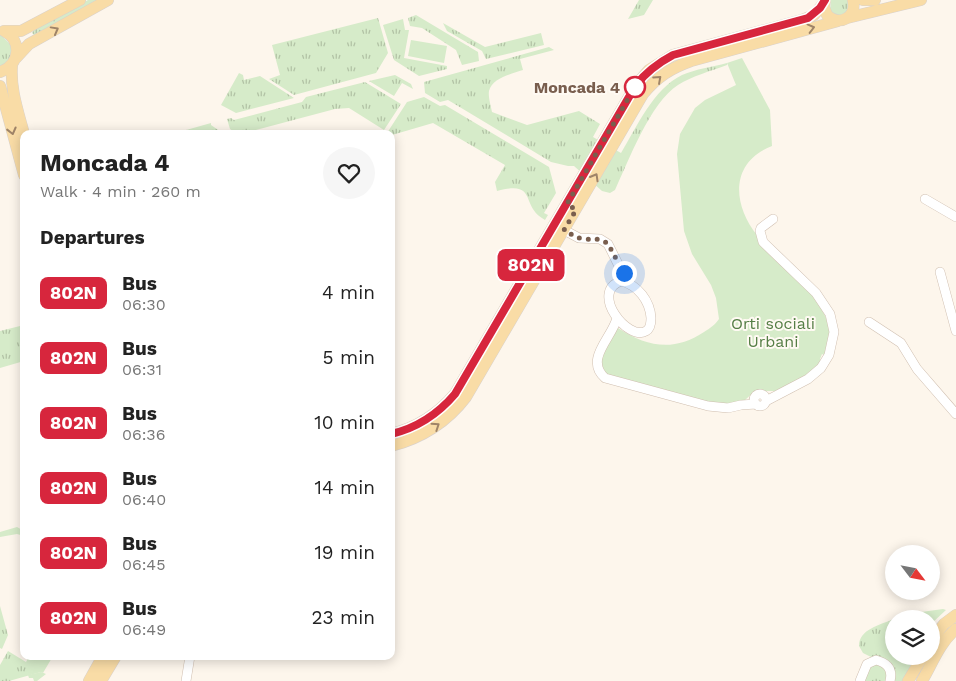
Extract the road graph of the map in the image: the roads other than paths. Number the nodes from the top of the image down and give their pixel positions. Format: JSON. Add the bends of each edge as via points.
{"nodes":[{"id":1,"x":80,"y":0,"type":"edge"},
{"id":2,"x":108,"y":0,"type":"edge"},
{"id":3,"x":853,"y":0,"type":"edge"},
{"id":4,"x":863,"y":0,"type":"edge"},
{"id":5,"x":875,"y":0,"type":"edge"},
{"id":6,"x":920,"y":0,"type":"edge"},
{"id":7,"x":825,"y":1,"type":"edge"},
{"id":8,"x":843,"y":20,"type":"junction"},
{"id":9,"x":3,"y":30,"type":"edge"},
{"id":10,"x":14,"y":62,"type":"junction"},
{"id":11,"x":0,"y":72,"type":"edge"},
{"id":12,"x":0,"y":86,"type":"edge"},
{"id":13,"x":23,"y":130,"type":"edge"},
{"id":14,"x":607,"y":145,"type":"junction"},
{"id":15,"x":20,"y":160,"type":"edge"},
{"id":16,"x":925,"y":199,"type":"dead end"},
{"id":17,"x":956,"y":217,"type":"edge"},
{"id":18,"x":773,"y":219,"type":"dead end"},
{"id":19,"x":559,"y":227,"type":"junction"},
{"id":20,"x":618,"y":266,"type":"junction"},
{"id":21,"x":940,"y":272,"type":"dead end"},
{"id":22,"x":616,"y":282,"type":"junction"},
{"id":23,"x":632,"y":285,"type":"junction"},
{"id":24,"x":617,"y":318,"type":"junction"},
{"id":25,"x":869,"y":322,"type":"dead end"},
{"id":26,"x":624,"y":325,"type":"junction"},
{"id":27,"x":956,"y":331,"type":"edge"},
{"id":28,"x":611,"y":332,"type":"junction"},
{"id":29,"x":956,"y":414,"type":"edge"},
{"id":30,"x":395,"y":433,"type":"edge"},
{"id":31,"x":395,"y":445,"type":"edge"},
{"id":32,"x":956,"y":615,"type":"edge"},
{"id":33,"x":940,"y":629,"type":"edge"},
{"id":34,"x":956,"y":629,"type":"edge"},
{"id":35,"x":101,"y":660,"type":"edge"},
{"id":36,"x":114,"y":660,"type":"edge"},
{"id":37,"x":189,"y":660,"type":"edge"},
{"id":38,"x":918,"y":665,"type":"edge"},
{"id":39,"x":88,"y":681,"type":"edge"},
{"id":40,"x":102,"y":681,"type":"edge"},
{"id":41,"x":186,"y":681,"type":"edge"},
{"id":42,"x":860,"y":681,"type":"edge"},
{"id":43,"x":890,"y":681,"type":"edge"},
{"id":44,"x":908,"y":681,"type":"edge"},
{"id":45,"x":922,"y":681,"type":"edge"}],
"edges":[{"from":1,"to":9,"type":"main road","via":[[21,31]]},
{"from":10,"to":2,"type":"main road","one_way":true,"via":[[29,44]]},
{"from":3,"to":8,"type":"main road","via":[[853,12]]},
{"from":4,"to":5,"type":"main road"},
{"from":6,"to":8,"type":"main road"},
{"from":7,"to":8,"type":"main road","via":[[827,15]]},
{"from":7,"to":14,"type":"main road","via":[[814,15],[802,20],[680,53],[655,65],[636,85]]},
{"from":14,"to":8,"type":"main road","one_way":true,"via":[[643,94],[670,69]]},
{"from":9,"to":10,"type":"main road","via":[[16,45]]},
{"from":10,"to":11,"type":"main road"},
{"from":10,"to":13,"type":"main road","via":[[11,81]]},
{"from":12,"to":15,"type":"main road","one_way":true},
{"from":14,"to":19,"type":"main road"},
{"from":16,"to":17,"type":"street"},
{"from":18,"to":28,"type":"street","via":[[761,228],[763,242],[816,293],[830,314],[834,332],[830,354],[808,379],[741,405],[728,408],[708,406],[605,378],[598,369],[596,358]]},
{"from":19,"to":20,"type":"street","via":[[579,238],[604,241]]},
{"from":19,"to":30,"type":"main road","via":[[455,394],[422,422]]},
{"from":31,"to":19,"type":"main road","one_way":true,"via":[[433,429],[462,402]]},
{"from":20,"to":22,"type":"street"},
{"from":20,"to":23,"type":"street"},
{"from":21,"to":27,"type":"street"},
{"from":22,"to":23,"type":"street"},
{"from":22,"to":24,"type":"street","via":[[610,288],[609,299]]},
{"from":23,"to":26,"type":"street","via":[[647,301],[651,322],[641,333]]},
{"from":24,"to":26,"type":"street"},
{"from":24,"to":28,"type":"street"},
{"from":25,"to":29,"type":"street","via":[[901,343],[916,369]]},
{"from":26,"to":28,"type":"street"},
{"from":32,"to":33,"type":"main road"},
{"from":34,"to":45,"type":"main road"},
{"from":35,"to":39,"type":"main road"},
{"from":36,"to":40,"type":"main road"},
{"from":37,"to":41,"type":"street"},
{"from":38,"to":44,"type":"main road"},
{"from":42,"to":43,"type":"street","via":[[867,664],[876,660],[889,667]]}]}
